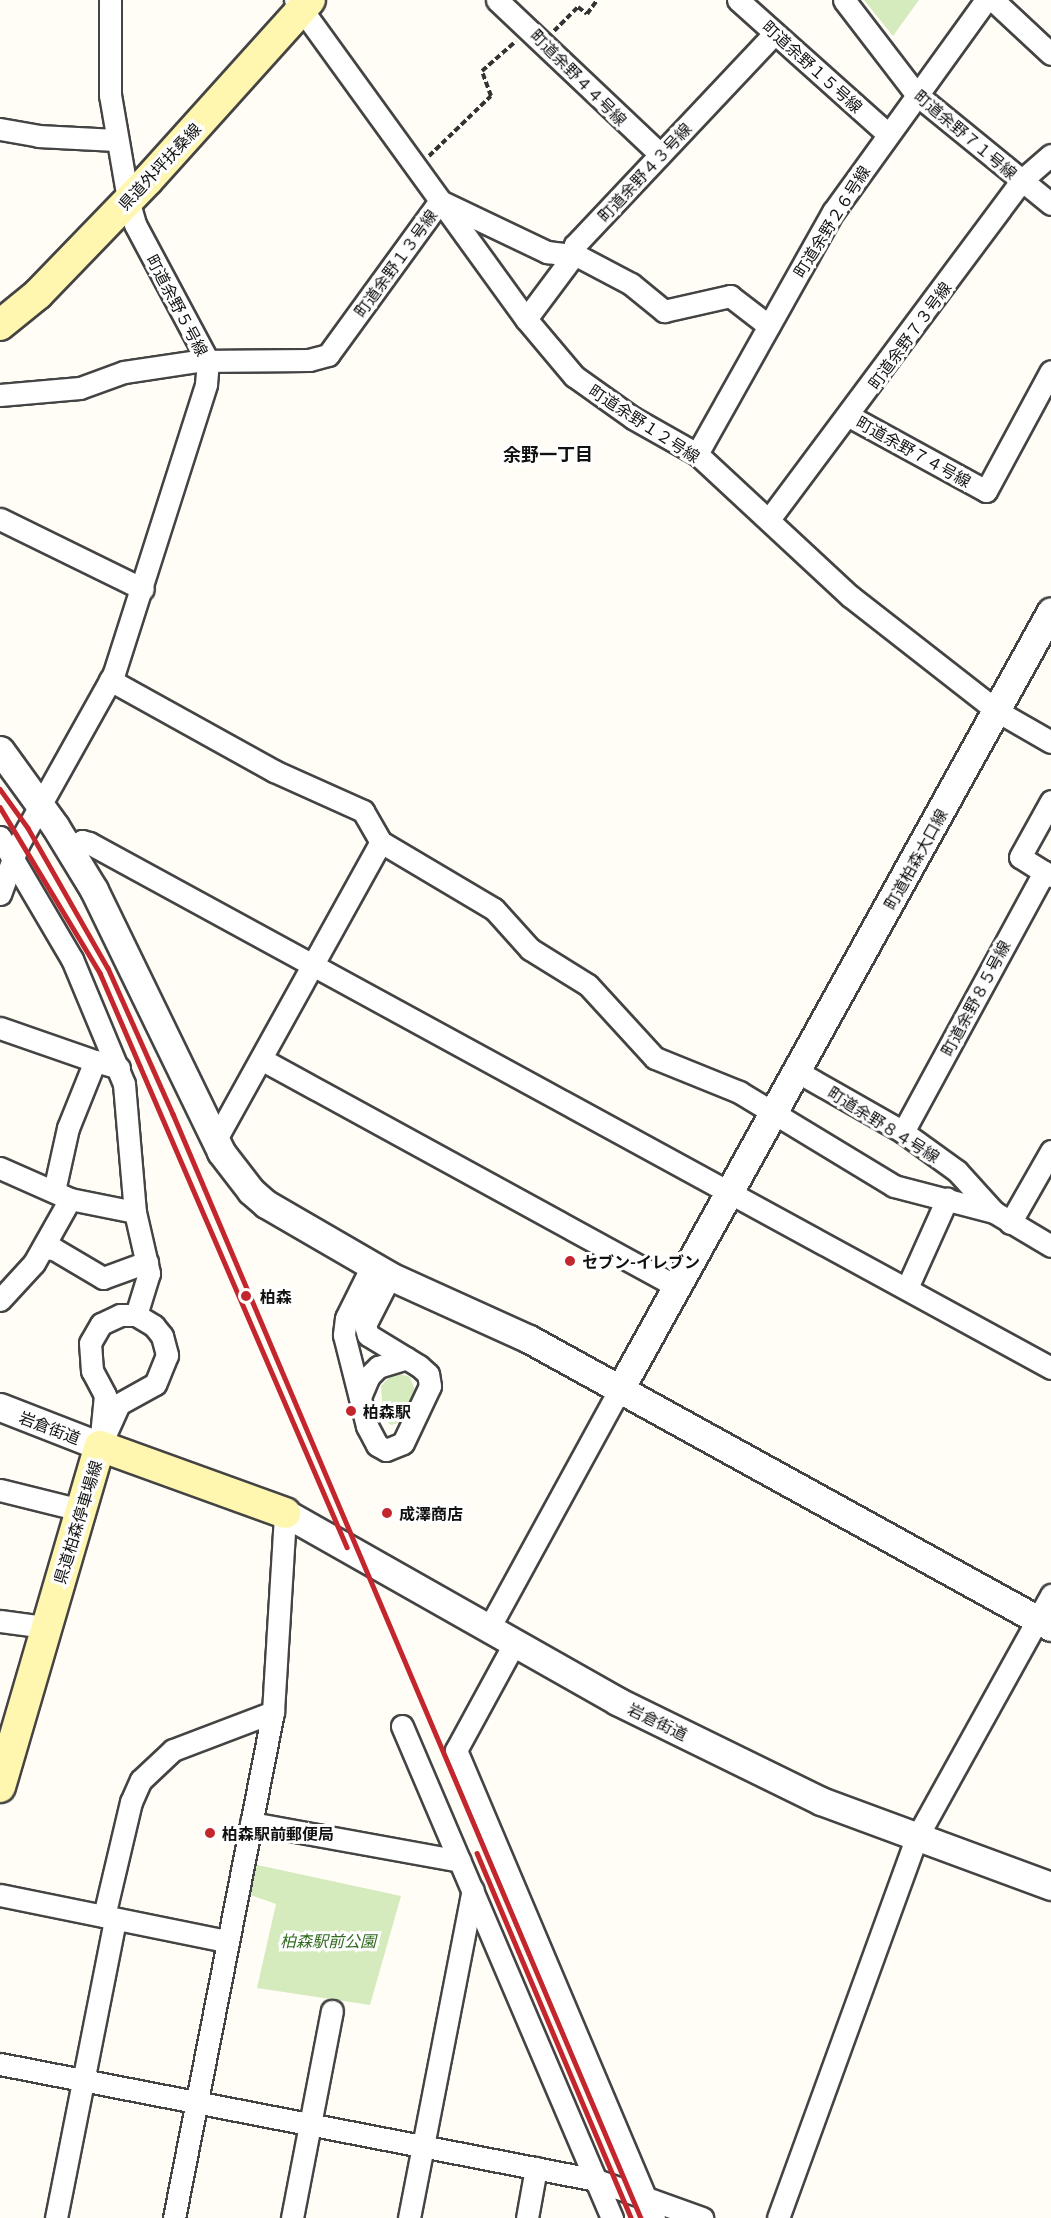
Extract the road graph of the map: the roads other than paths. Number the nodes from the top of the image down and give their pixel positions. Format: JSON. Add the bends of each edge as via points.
{"nodes":[{"id":1,"x":110,"y":0,"type":"edge"},
{"id":2,"x":497,"y":0,"type":"edge"},
{"id":3,"x":738,"y":0,"type":"edge"},
{"id":4,"x":844,"y":0,"type":"edge"},
{"id":5,"x":986,"y":0,"type":"edge"},
{"id":6,"x":993,"y":0,"type":"edge"},
{"id":7,"x":302,"y":3,"type":"edge"},
{"id":8,"x":775,"y":33,"type":"junction"},
{"id":9,"x":1051,"y":54,"type":"edge"},
{"id":10,"x":916,"y":94,"type":"junction"},
{"id":11,"x":0,"y":129,"type":"edge"},
{"id":12,"x":887,"y":133,"type":"junction"},
{"id":13,"x":116,"y":141,"type":"junction"},
{"id":14,"x":660,"y":154,"type":"junction"},
{"id":15,"x":1051,"y":155,"type":"edge"},
{"id":16,"x":1022,"y":180,"type":"junction"},
{"id":17,"x":128,"y":198,"type":"junction"},
{"id":18,"x":440,"y":201,"type":"junction"},
{"id":19,"x":1051,"y":204,"type":"edge"},
{"id":20,"x":571,"y":255,"type":"junction"},
{"id":21,"x":0,"y":320,"type":"edge"},
{"id":22,"x":526,"y":320,"type":"junction"},
{"id":23,"x":769,"y":326,"type":"junction"},
{"id":24,"x":208,"y":361,"type":"junction"},
{"id":25,"x":1051,"y":371,"type":"edge"},
{"id":26,"x":0,"y":395,"type":"edge"},
{"id":27,"x":849,"y":416,"type":"junction"},
{"id":28,"x":697,"y":454,"type":"junction"},
{"id":29,"x":770,"y":518,"type":"junction"},
{"id":30,"x":0,"y":519,"type":"edge"},
{"id":31,"x":143,"y":590,"type":"junction"},
{"id":32,"x":1051,"y":611,"type":"edge"},
{"id":33,"x":112,"y":676,"type":"junction"},
{"id":34,"x":997,"y":711,"type":"junction"},
{"id":35,"x":1051,"y":742,"type":"edge"},
{"id":36,"x":0,"y":750,"type":"edge"},
{"id":37,"x":1051,"y":801,"type":"edge"},
{"id":38,"x":42,"y":806,"type":"junction"},
{"id":39,"x":381,"y":842,"type":"junction"},
{"id":40,"x":5,"y":847,"type":"edge"},
{"id":41,"x":69,"y":848,"type":"junction"},
{"id":42,"x":1047,"y":874,"type":"edge"},
{"id":43,"x":1,"y":892,"type":"edge"},
{"id":44,"x":314,"y":964,"type":"junction"},
{"id":45,"x":0,"y":1028,"type":"edge"},
{"id":46,"x":261,"y":1059,"type":"junction"},
{"id":47,"x":95,"y":1061,"type":"junction"},
{"id":48,"x":119,"y":1068,"type":"junction"},
{"id":49,"x":798,"y":1072,"type":"junction"},
{"id":50,"x":776,"y":1111,"type":"junction"},
{"id":51,"x":903,"y":1132,"type":"junction"},
{"id":52,"x":215,"y":1141,"type":"junction"},
{"id":53,"x":1051,"y":1151,"type":"edge"},
{"id":54,"x":0,"y":1168,"type":"edge"},
{"id":55,"x":730,"y":1192,"type":"junction"},
{"id":56,"x":62,"y":1195,"type":"junction"},
{"id":57,"x":947,"y":1199,"type":"junction"},
{"id":58,"x":135,"y":1212,"type":"junction"},
{"id":59,"x":1002,"y":1217,"type":"junction"},
{"id":60,"x":1051,"y":1246,"type":"edge"},
{"id":61,"x":44,"y":1248,"type":"junction"},
{"id":62,"x":147,"y":1262,"type":"junction"},
{"id":63,"x":381,"y":1271,"type":"junction"},
{"id":64,"x":676,"y":1286,"type":"junction"},
{"id":65,"x":907,"y":1288,"type":"junction"},
{"id":66,"x":0,"y":1300,"type":"edge"},
{"id":67,"x":136,"y":1315,"type":"junction"},
{"id":68,"x":407,"y":1358,"type":"junction"},
{"id":69,"x":1051,"y":1368,"type":"edge"},
{"id":70,"x":620,"y":1389,"type":"junction"},
{"id":71,"x":360,"y":1397,"type":"junction"},
{"id":72,"x":0,"y":1407,"type":"edge"},
{"id":73,"x":100,"y":1446,"type":"junction"},
{"id":74,"x":0,"y":1490,"type":"edge"},
{"id":75,"x":81,"y":1509,"type":"junction"},
{"id":76,"x":285,"y":1513,"type":"junction"},
{"id":77,"x":1051,"y":1595,"type":"edge"},
{"id":78,"x":0,"y":1621,"type":"edge"},
{"id":79,"x":1044,"y":1624,"type":"edge"},
{"id":80,"x":45,"y":1627,"type":"junction"},
{"id":81,"x":489,"y":1628,"type":"junction"},
{"id":82,"x":514,"y":1641,"type":"junction"},
{"id":83,"x":273,"y":1712,"type":"junction"},
{"id":84,"x":402,"y":1726,"type":"dead end"},
{"id":85,"x":8,"y":1727,"type":"edge"},
{"id":86,"x":0,"y":1787,"type":"edge"},
{"id":87,"x":250,"y":1823,"type":"junction"},
{"id":88,"x":917,"y":1837,"type":"junction"},
{"id":89,"x":460,"y":1861,"type":"junction"},
{"id":90,"x":1051,"y":1886,"type":"edge"},
{"id":91,"x":473,"y":1890,"type":"junction"},
{"id":92,"x":0,"y":1895,"type":"edge"},
{"id":93,"x":110,"y":1917,"type":"junction"},
{"id":94,"x":227,"y":1941,"type":"junction"},
{"id":95,"x":332,"y":2011,"type":"dead end"},
{"id":96,"x":0,"y":2064,"type":"edge"},
{"id":97,"x":84,"y":2082,"type":"junction"},
{"id":98,"x":196,"y":2102,"type":"junction"},
{"id":99,"x":309,"y":2123,"type":"junction"},
{"id":100,"x":423,"y":2148,"type":"junction"},
{"id":101,"x":536,"y":2168,"type":"junction"},
{"id":102,"x":596,"y":2180,"type":"junction"},
{"id":103,"x":645,"y":2197,"type":"junction"},
{"id":104,"x":56,"y":2218,"type":"edge"},
{"id":105,"x":174,"y":2218,"type":"edge"},
{"id":106,"x":291,"y":2218,"type":"edge"},
{"id":107,"x":409,"y":2218,"type":"edge"},
{"id":108,"x":526,"y":2218,"type":"edge"},
{"id":109,"x":612,"y":2218,"type":"edge"},
{"id":110,"x":654,"y":2218,"type":"edge"},
{"id":111,"x":702,"y":2218,"type":"edge"},
{"id":112,"x":778,"y":2218,"type":"edge"}],
"edges":[{"from":1,"to":13,"type":"street","name":"町道余野５号線","via":[[110,95]]},
{"from":2,"to":14,"type":"street","name":"町道余野４４号線"},
{"from":3,"to":8,"type":"street","name":"町道余野１５号線"},
{"from":4,"to":10,"type":"street","name":"町道余野７１号線"},
{"from":5,"to":10,"type":"street","name":"町道余野２６号線"},
{"from":6,"to":9,"type":"street"},
{"from":7,"to":17,"type":"main road","name":"県道外坪扶桑線"},
{"from":7,"to":18,"type":"street","name":"町道余野１２号線"},
{"from":8,"to":12,"type":"street","name":"町道余野１５号線"},
{"from":8,"to":14,"type":"street","name":"町道余野４３号線"},
{"from":10,"to":12,"type":"street","name":"町道余野２６号線"},
{"from":10,"to":16,"type":"street","name":"町道余野７１号線"},
{"from":11,"to":13,"type":"street","via":[[38,136]]},
{"from":12,"to":23,"type":"street","name":"町道余野２６号線","via":[[833,212]]},
{"from":13,"to":17,"type":"street","name":"町道余野５号線"},
{"from":14,"to":20,"type":"street","name":"町道余野４３号線","via":[[575,245]]},
{"from":15,"to":16,"type":"street","name":"町道余野７３号線"},
{"from":16,"to":19,"type":"street","name":"町道余野７１号線"},
{"from":16,"to":27,"type":"street","name":"町道余野７３号線"},
{"from":17,"to":21,"type":"main road","name":"県道外坪扶桑線","via":[[38,294]]},
{"from":17,"to":24,"type":"street","name":"町道余野５号線","via":[[135,224]]},
{"from":18,"to":20,"type":"street","name":"町道余野１３号線","via":[[547,252]]},
{"from":18,"to":22,"type":"street","name":"町道余野１２号線"},
{"from":18,"to":24,"type":"street","name":"町道余野１３号線","via":[[328,355],[309,360]]},
{"from":20,"to":22,"type":"street","name":"町道余野４３号線"},
{"from":20,"to":23,"type":"street","name":"町道余野１３号線","via":[[632,284],[664,311],[729,296]]},
{"from":22,"to":28,"type":"street","name":"町道余野１２号線","via":[[574,376],[633,418]]},
{"from":23,"to":28,"type":"street","name":"町道余野２６号線"},
{"from":24,"to":26,"type":"street","name":"町道余野１３号線","via":[[124,372],[80,388]]},
{"from":24,"to":31,"type":"street","name":"町道余野５号線","via":[[206,384]]},
{"from":25,"to":27,"type":"street","name":"町道余野７４号線","via":[[986,491]]},
{"from":27,"to":29,"type":"street","name":"町道余野７３号線"},
{"from":28,"to":29,"type":"street","name":"町道余野１２号線"},
{"from":29,"to":34,"type":"street","name":"町道余野１２号線","via":[[850,596]]},
{"from":30,"to":31,"type":"street"},
{"from":31,"to":33,"type":"street","name":"町道余野５号線"},
{"from":32,"to":34,"type":"street","name":"町道柏森大口線"},
{"from":33,"to":38,"type":"street","name":"町道余野５号線"},
{"from":33,"to":39,"type":"street","via":[[274,771],[363,811]]},
{"from":34,"to":35,"type":"street","name":"町道余野１２号線"},
{"from":34,"to":49,"type":"street","name":"町道柏森大口線"},
{"from":36,"to":38,"type":"street"},
{"from":37,"to":42,"type":"street","via":[[1020,857]]},
{"from":38,"to":40,"type":"street","name":"町道余野５号線"},
{"from":38,"to":41,"type":"street"},
{"from":39,"to":44,"type":"street"},
{"from":39,"to":50,"type":"street","via":[[494,909],[530,949],[588,985],[656,1058]]},
{"from":40,"to":43,"type":"street","name":"町道余野５号線"},
{"from":40,"to":48,"type":"street","via":[[72,958]]},
{"from":41,"to":44,"type":"street","via":[[82,841],[89,843]]},
{"from":41,"to":52,"type":"street","via":[[119,938]]},
{"from":42,"to":51,"type":"street","name":"町道余野８５号線"},
{"from":44,"to":46,"type":"street"},
{"from":44,"to":55,"type":"street"},
{"from":45,"to":47,"type":"street"},
{"from":46,"to":52,"type":"street"},
{"from":46,"to":64,"type":"street"},
{"from":47,"to":48,"type":"street"},
{"from":47,"to":56,"type":"street","via":[[68,1128]]},
{"from":48,"to":58,"type":"street"},
{"from":49,"to":50,"type":"street","name":"町道柏森大口線"},
{"from":49,"to":51,"type":"street","name":"町道余野８４号線"},
{"from":50,"to":55,"type":"street","name":"町道柏森大口線"},
{"from":50,"to":57,"type":"street","via":[[894,1186]]},
{"from":51,"to":59,"type":"street","name":"町道余野８４号線","via":[[957,1171]]},
{"from":52,"to":63,"type":"street","via":[[251,1191],[266,1204]]},
{"from":53,"to":59,"type":"street"},
{"from":54,"to":56,"type":"street"},
{"from":55,"to":64,"type":"street","name":"町道柏森大口線"},
{"from":55,"to":65,"type":"street"},
{"from":56,"to":58,"type":"street"},
{"from":56,"to":61,"type":"street"},
{"from":57,"to":59,"type":"street"},
{"from":57,"to":65,"type":"street"},
{"from":58,"to":62,"type":"street"},
{"from":59,"to":60,"type":"street","name":"町道余野８４号線"},
{"from":61,"to":62,"type":"street","via":[[54,1249],[102,1278]]},
{"from":61,"to":66,"type":"street"},
{"from":62,"to":67,"type":"street","via":[[147,1284]]},
{"from":63,"to":68,"type":"street","via":[[365,1325],[375,1340]]},
{"from":63,"to":70,"type":"street","via":[[529,1339]]},
{"from":63,"to":71,"type":"street","via":[[346,1318],[344,1335]]},
{"from":64,"to":70,"type":"street","name":"町道柏森大口線"},
{"from":65,"to":69,"type":"street"},
{"from":67,"to":73,"type":"street","via":[[109,1319],[101,1324],[90,1343],[91,1368],[105,1395]]},
{"from":67,"to":73,"type":"street","via":[[162,1336],[165,1367],[149,1389],[119,1404]]},
{"from":68,"to":71,"type":"street","via":[[378,1367],[369,1376]]},
{"from":68,"to":71,"type":"street","via":[[428,1374],[430,1386],[403,1443],[386,1450],[378,1445]]},
{"from":70,"to":79,"type":"street"},
{"from":70,"to":81,"type":"street"},
{"from":72,"to":73,"type":"street","name":"岩倉街道"},
{"from":73,"to":75,"type":"main road","name":"県道柏森停車場線"},
{"from":73,"to":76,"type":"main road","name":"県道柏森停車場線"},
{"from":74,"to":75,"type":"street"},
{"from":75,"to":80,"type":"main road","name":"県道柏森停車場線"},
{"from":76,"to":81,"type":"street","name":"岩倉街道"},
{"from":76,"to":83,"type":"street"},
{"from":77,"to":79,"type":"street"},
{"from":78,"to":80,"type":"street"},
{"from":79,"to":88,"type":"street"},
{"from":80,"to":85,"type":"main road","name":"県道柏森停車場線"},
{"from":81,"to":82,"type":"street","name":"岩倉街道"},
{"from":82,"to":88,"type":"street","name":"岩倉街道","via":[[617,1701],[821,1802]]},
{"from":82,"to":103,"type":"street","via":[[456,1750]]},
{"from":83,"to":87,"type":"street"},
{"from":83,"to":93,"type":"street","via":[[173,1750],[141,1780],[131,1802]]},
{"from":84,"to":89,"type":"street"},
{"from":85,"to":86,"type":"main road","name":"県道柏森停車場線"},
{"from":87,"to":89,"type":"street"},
{"from":87,"to":94,"type":"street"},
{"from":88,"to":90,"type":"street","name":"岩倉街道"},
{"from":88,"to":112,"type":"street"},
{"from":89,"to":91,"type":"street"},
{"from":91,"to":100,"type":"street"},
{"from":91,"to":102,"type":"street"},
{"from":92,"to":93,"type":"street"},
{"from":93,"to":94,"type":"street"},
{"from":93,"to":97,"type":"street"},
{"from":94,"to":98,"type":"street"},
{"from":95,"to":99,"type":"street"},
{"from":96,"to":97,"type":"street"},
{"from":97,"to":98,"type":"street"},
{"from":97,"to":104,"type":"street"},
{"from":98,"to":99,"type":"street"},
{"from":98,"to":105,"type":"street"},
{"from":99,"to":100,"type":"street"},
{"from":99,"to":106,"type":"street"},
{"from":100,"to":101,"type":"street"},
{"from":100,"to":107,"type":"street"},
{"from":101,"to":102,"type":"street"},
{"from":101,"to":108,"type":"street"},
{"from":102,"to":103,"type":"street"},
{"from":102,"to":109,"type":"street"},
{"from":103,"to":110,"type":"street"},
{"from":103,"to":111,"type":"street"}]}
